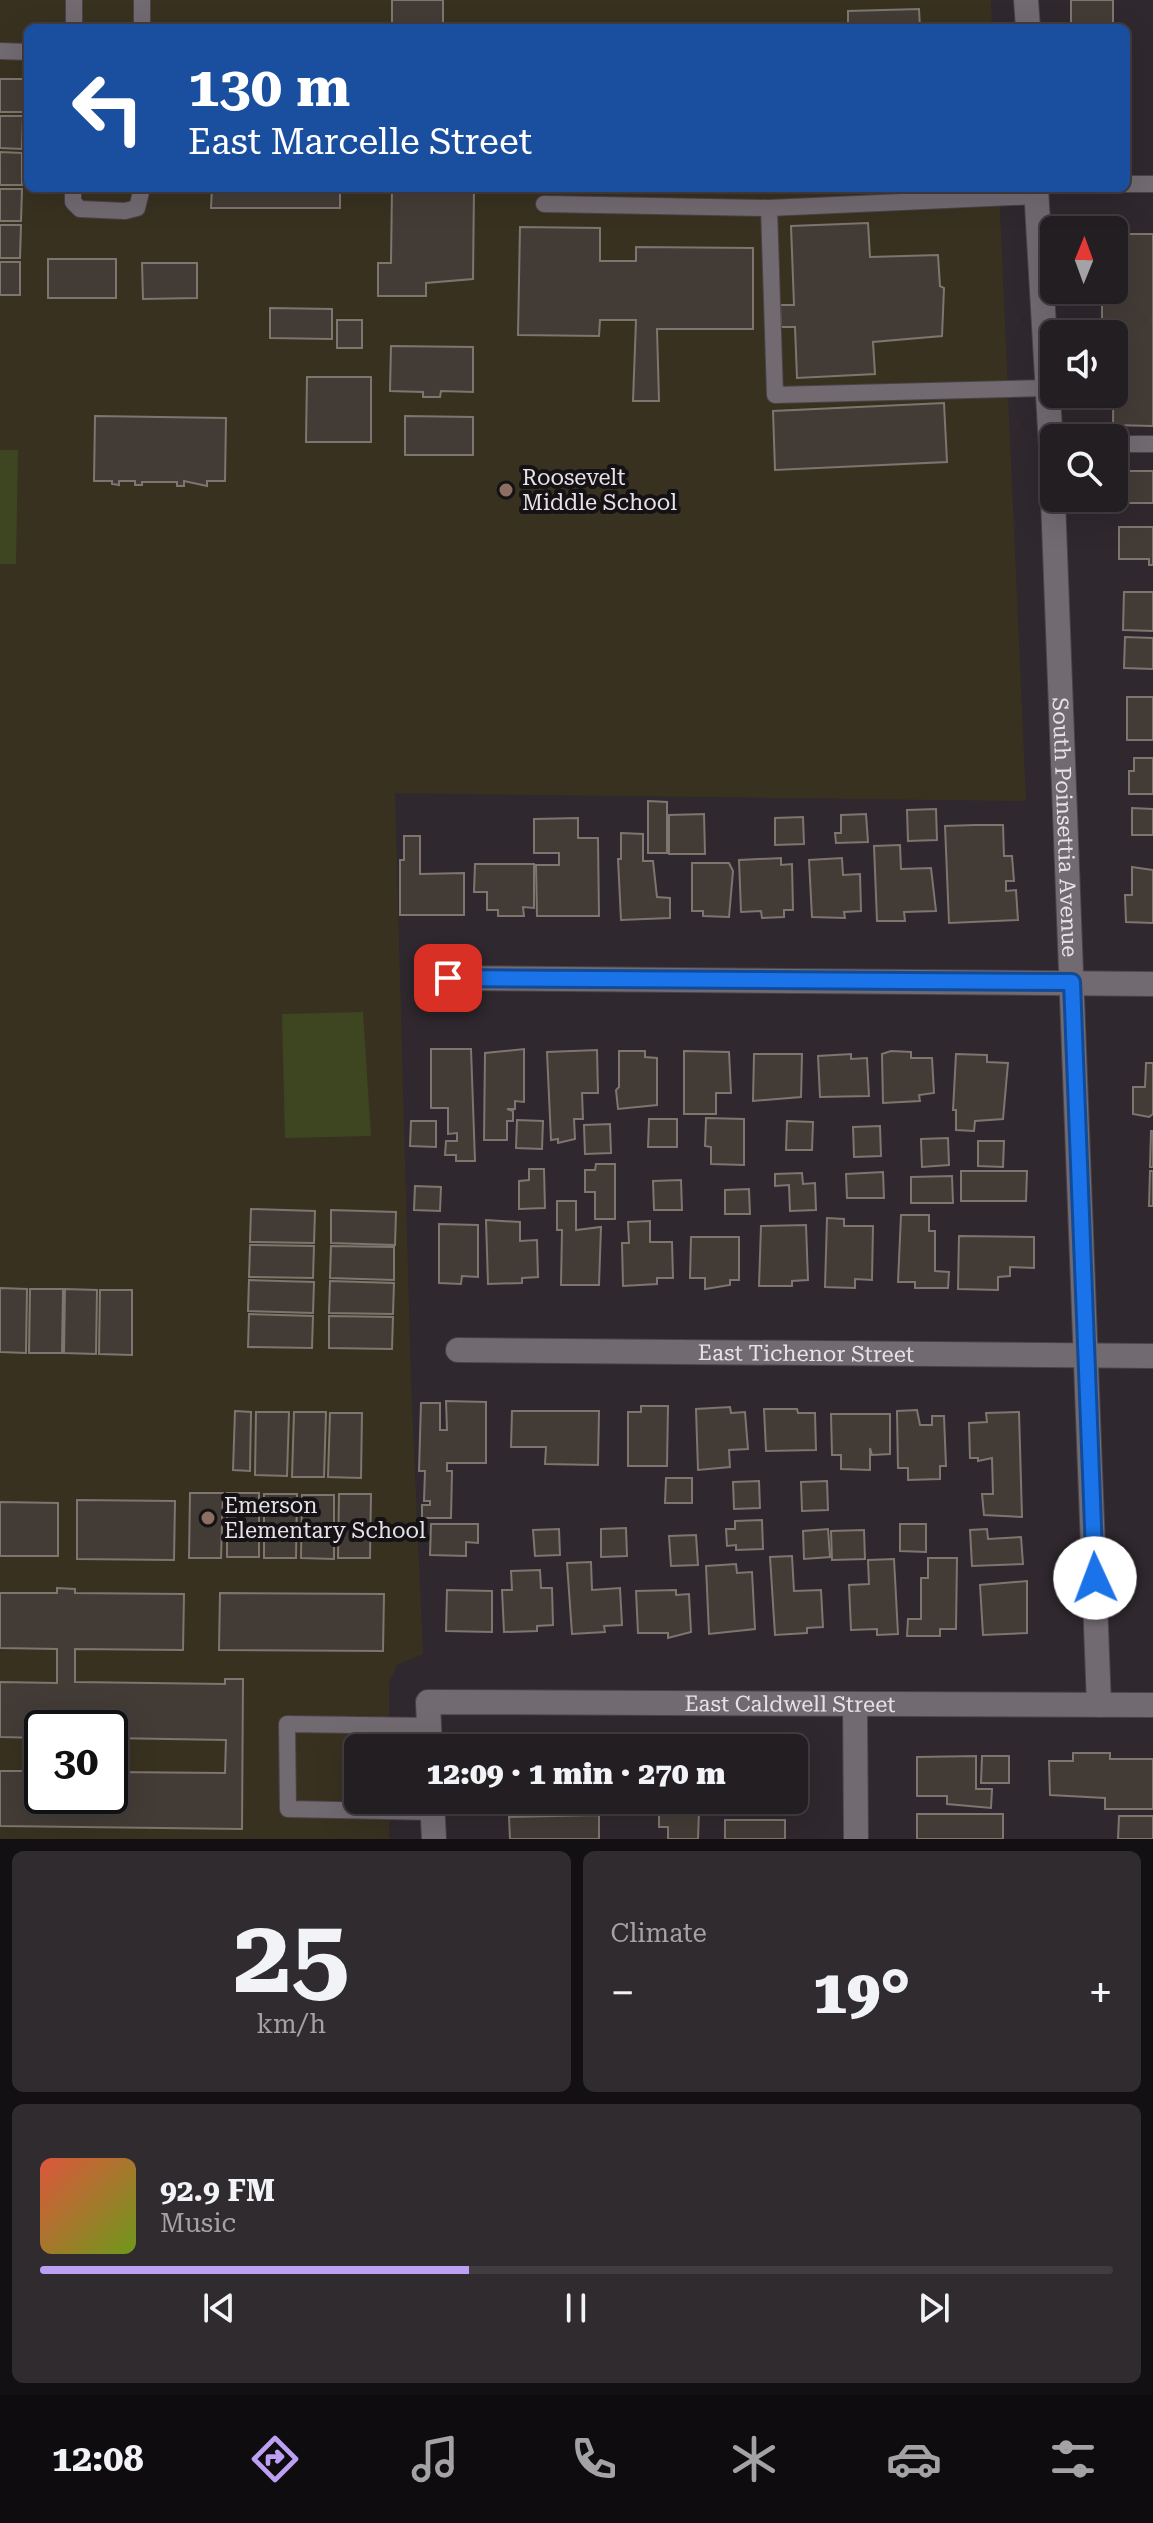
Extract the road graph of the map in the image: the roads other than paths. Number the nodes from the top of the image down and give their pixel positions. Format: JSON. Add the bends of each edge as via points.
{"nodes":[{"id":1,"x":74,"y":0,"type":"edge"},
{"id":2,"x":142,"y":0,"type":"edge"},
{"id":3,"x":1026,"y":0,"type":"edge"},
{"id":4,"x":74,"y":24,"type":"edge"},
{"id":5,"x":142,"y":24,"type":"edge"},
{"id":6,"x":1028,"y":24,"type":"edge"},
{"id":7,"x":0,"y":51,"type":"edge"},
{"id":8,"x":24,"y":52,"type":"edge"},
{"id":9,"x":1130,"y":184,"type":"edge"},
{"id":10,"x":1153,"y":184,"type":"edge"},
{"id":11,"x":73,"y":192,"type":"edge"},
{"id":12,"x":141,"y":192,"type":"edge"},
{"id":13,"x":1037,"y":192,"type":"edge"},
{"id":14,"x":544,"y":204,"type":"dead end"},
{"id":15,"x":769,"y":208,"type":"junction"},
{"id":16,"x":1044,"y":320,"type":"edge"},
{"id":17,"x":1040,"y":388,"type":"edge"},
{"id":18,"x":1128,"y":444,"type":"edge"},
{"id":19,"x":1153,"y":444,"type":"edge"},
{"id":20,"x":1054,"y":512,"type":"edge"},
{"id":21,"x":448,"y":978,"type":"dead end"},
{"id":22,"x":1072,"y":982,"type":"junction"},
{"id":23,"x":1153,"y":984,"type":"edge"},
{"id":24,"x":458,"y":1350,"type":"dead end"},
{"id":25,"x":1088,"y":1356,"type":"junction"},
{"id":26,"x":1153,"y":1356,"type":"edge"},
{"id":27,"x":855,"y":1704,"type":"junction"},
{"id":28,"x":1099,"y":1705,"type":"junction"},
{"id":29,"x":1153,"y":1705,"type":"edge"},
{"id":30,"x":429,"y":1725,"type":"edge"},
{"id":31,"x":344,"y":1808,"type":"edge"},
{"id":32,"x":432,"y":1814,"type":"edge"},
{"id":33,"x":434,"y":1839,"type":"edge"},
{"id":34,"x":856,"y":1839,"type":"edge"}],
"edges":[{"from":1,"to":4,"type":"lane"},
{"from":2,"to":5,"type":"lane"},
{"from":3,"to":6,"type":"street"},
{"from":7,"to":8,"type":"lane"},
{"from":9,"to":10,"type":"lane"},
{"from":11,"to":12,"type":"lane","via":[[80,209],[125,211],[137,208]]},
{"from":13,"to":15,"type":"lane"},
{"from":13,"to":16,"type":"street","name":"South Poinsettia Avenue"},
{"from":14,"to":15,"type":"lane"},
{"from":15,"to":17,"type":"lane","via":[[775,395]]},
{"from":18,"to":19,"type":"lane"},
{"from":20,"to":22,"type":"street","name":"South Poinsettia Avenue"},
{"from":21,"to":22,"type":"street"},
{"from":22,"to":23,"type":"street"},
{"from":22,"to":25,"type":"street","name":"South Poinsettia Avenue"},
{"from":24,"to":25,"type":"street","name":"East Tichenor Street"},
{"from":25,"to":26,"type":"street","name":"East Tichenor Street"},
{"from":25,"to":28,"type":"street","name":"South Poinsettia Avenue"},
{"from":27,"to":28,"type":"street","name":"East Caldwell Street"},
{"from":27,"to":30,"type":"street","name":"East Caldwell Street"},
{"from":27,"to":34,"type":"street"},
{"from":28,"to":29,"type":"street","name":"East Caldwell Street"},
{"from":30,"to":31,"type":"lane","via":[[287,1724],[288,1809]]},
{"from":32,"to":33,"type":"street"}]}
